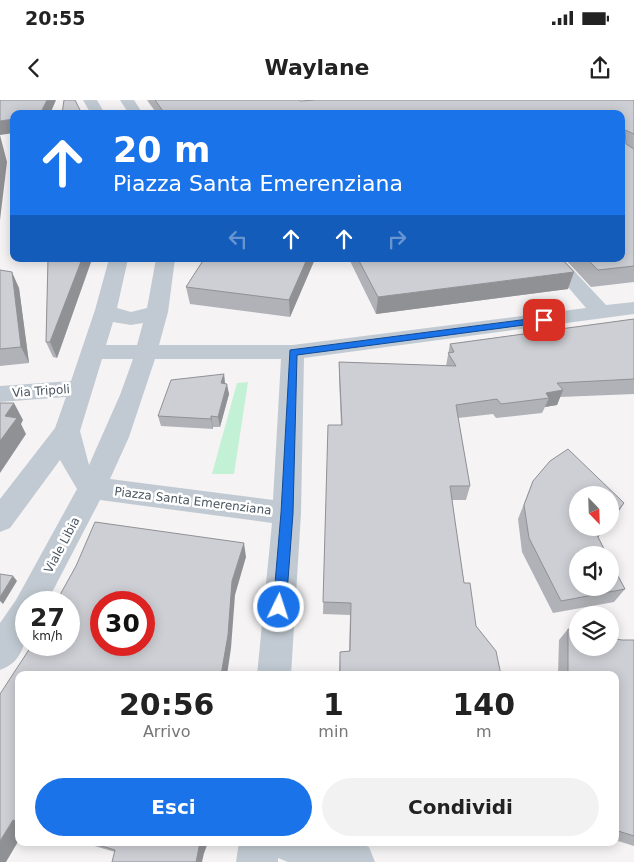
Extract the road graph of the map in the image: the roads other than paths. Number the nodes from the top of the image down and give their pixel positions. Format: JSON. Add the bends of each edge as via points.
{"nodes":[{"id":1,"x":117,"y":262,"type":"edge"},
{"id":2,"x":165,"y":262,"type":"edge"},
{"id":3,"x":556,"y":262,"type":"edge"},
{"id":4,"x":634,"y":308,"type":"edge"},
{"id":5,"x":106,"y":310,"type":"junction"},
{"id":6,"x":157,"y":312,"type":"junction"},
{"id":7,"x":601,"y":312,"type":"junction"},
{"id":8,"x":92,"y":352,"type":"junction"},
{"id":9,"x":148,"y":352,"type":"junction"},
{"id":10,"x":293,"y":352,"type":"junction"},
{"id":11,"x":81,"y":388,"type":"junction"},
{"id":12,"x":0,"y":394,"type":"edge"},
{"id":13,"x":67,"y":431,"type":"junction"},
{"id":14,"x":93,"y":488,"type":"junction"},
{"id":15,"x":287,"y":513,"type":"junction"},
{"id":16,"x":0,"y":520,"type":"edge"},
{"id":17,"x":37,"y":591,"type":"edge"},
{"id":18,"x":15,"y":629,"type":"edge"},
{"id":19,"x":0,"y":654,"type":"edge"},
{"id":20,"x":274,"y":671,"type":"edge"},
{"id":21,"x":259,"y":846,"type":"edge"},
{"id":22,"x":302,"y":846,"type":"edge"},
{"id":23,"x":257,"y":862,"type":"edge"},
{"id":24,"x":354,"y":862,"type":"edge"}],
"edges":[{"from":1,"to":5,"type":"street"},
{"from":2,"to":6,"type":"street","name":"Piazza Santa Emerenziana"},
{"from":3,"to":7,"type":"street"},
{"from":4,"to":7,"type":"street"},
{"from":5,"to":6,"type":"street","via":[[116,317],[128,318]]},
{"from":5,"to":8,"type":"street"},
{"from":6,"to":9,"type":"street","name":"Piazza Santa Emerenziana"},
{"from":7,"to":10,"type":"street"},
{"from":8,"to":9,"type":"street"},
{"from":8,"to":11,"type":"street"},
{"from":9,"to":10,"type":"street"},
{"from":9,"to":14,"type":"street","name":"Piazza Santa Emerenziana","via":[[117,436]]},
{"from":10,"to":15,"type":"street","name":"Piazza Santa Emerenziana"},
{"from":11,"to":12,"type":"street","name":"Via Tripoli"},
{"from":11,"to":13,"type":"street"},
{"from":13,"to":14,"type":"street","via":[[74,462]]},
{"from":13,"to":16,"type":"street"},
{"from":14,"to":15,"type":"street","name":"Piazza Santa Emerenziana"},
{"from":14,"to":17,"type":"street","name":"Viale Libia"},
{"from":15,"to":20,"type":"street"},
{"from":18,"to":19,"type":"street"},
{"from":21,"to":23,"type":"street"},
{"from":22,"to":24,"type":"street"}]}
